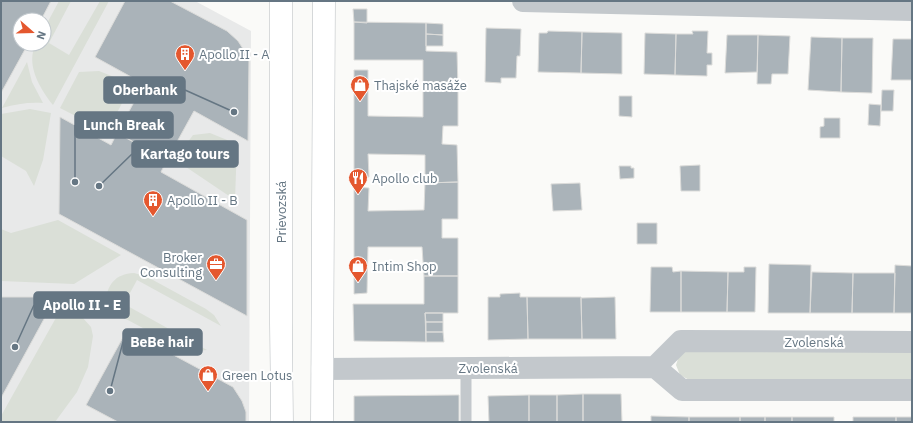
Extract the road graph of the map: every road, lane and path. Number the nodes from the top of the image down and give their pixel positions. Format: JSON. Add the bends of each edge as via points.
{"nodes":[{"id":1,"x":281,"y":1,"type":"edge"},
{"id":2,"x":324,"y":1,"type":"edge"},
{"id":3,"x":523,"y":1,"type":"edge"},
{"id":4,"x":912,"y":10,"type":"edge"},
{"id":5,"x":912,"y":342,"type":"edge"},
{"id":6,"x":655,"y":367,"type":"junction"},
{"id":7,"x":466,"y":368,"type":"junction"},
{"id":8,"x":322,"y":369,"type":"junction"},
{"id":9,"x":912,"y":390,"type":"edge"},
{"id":10,"x":282,"y":422,"type":"edge"},
{"id":11,"x":322,"y":422,"type":"edge"},
{"id":12,"x":466,"y":422,"type":"edge"}],
"edges":[{"from":1,"to":10,"type":"main road","name":"Prievozská"},
{"from":2,"to":8,"type":"main road"},
{"from":3,"to":4,"type":"street"},
{"from":5,"to":6,"type":"street","name":"Zvolenská","via":[[681,341]]},
{"from":6,"to":7,"type":"street","name":"Zvolenská"},
{"from":6,"to":9,"type":"street","via":[[682,390]]},
{"from":7,"to":8,"type":"street","name":"Zvolenská"},
{"from":7,"to":12,"type":"lane"},
{"from":8,"to":11,"type":"main road"}]}
